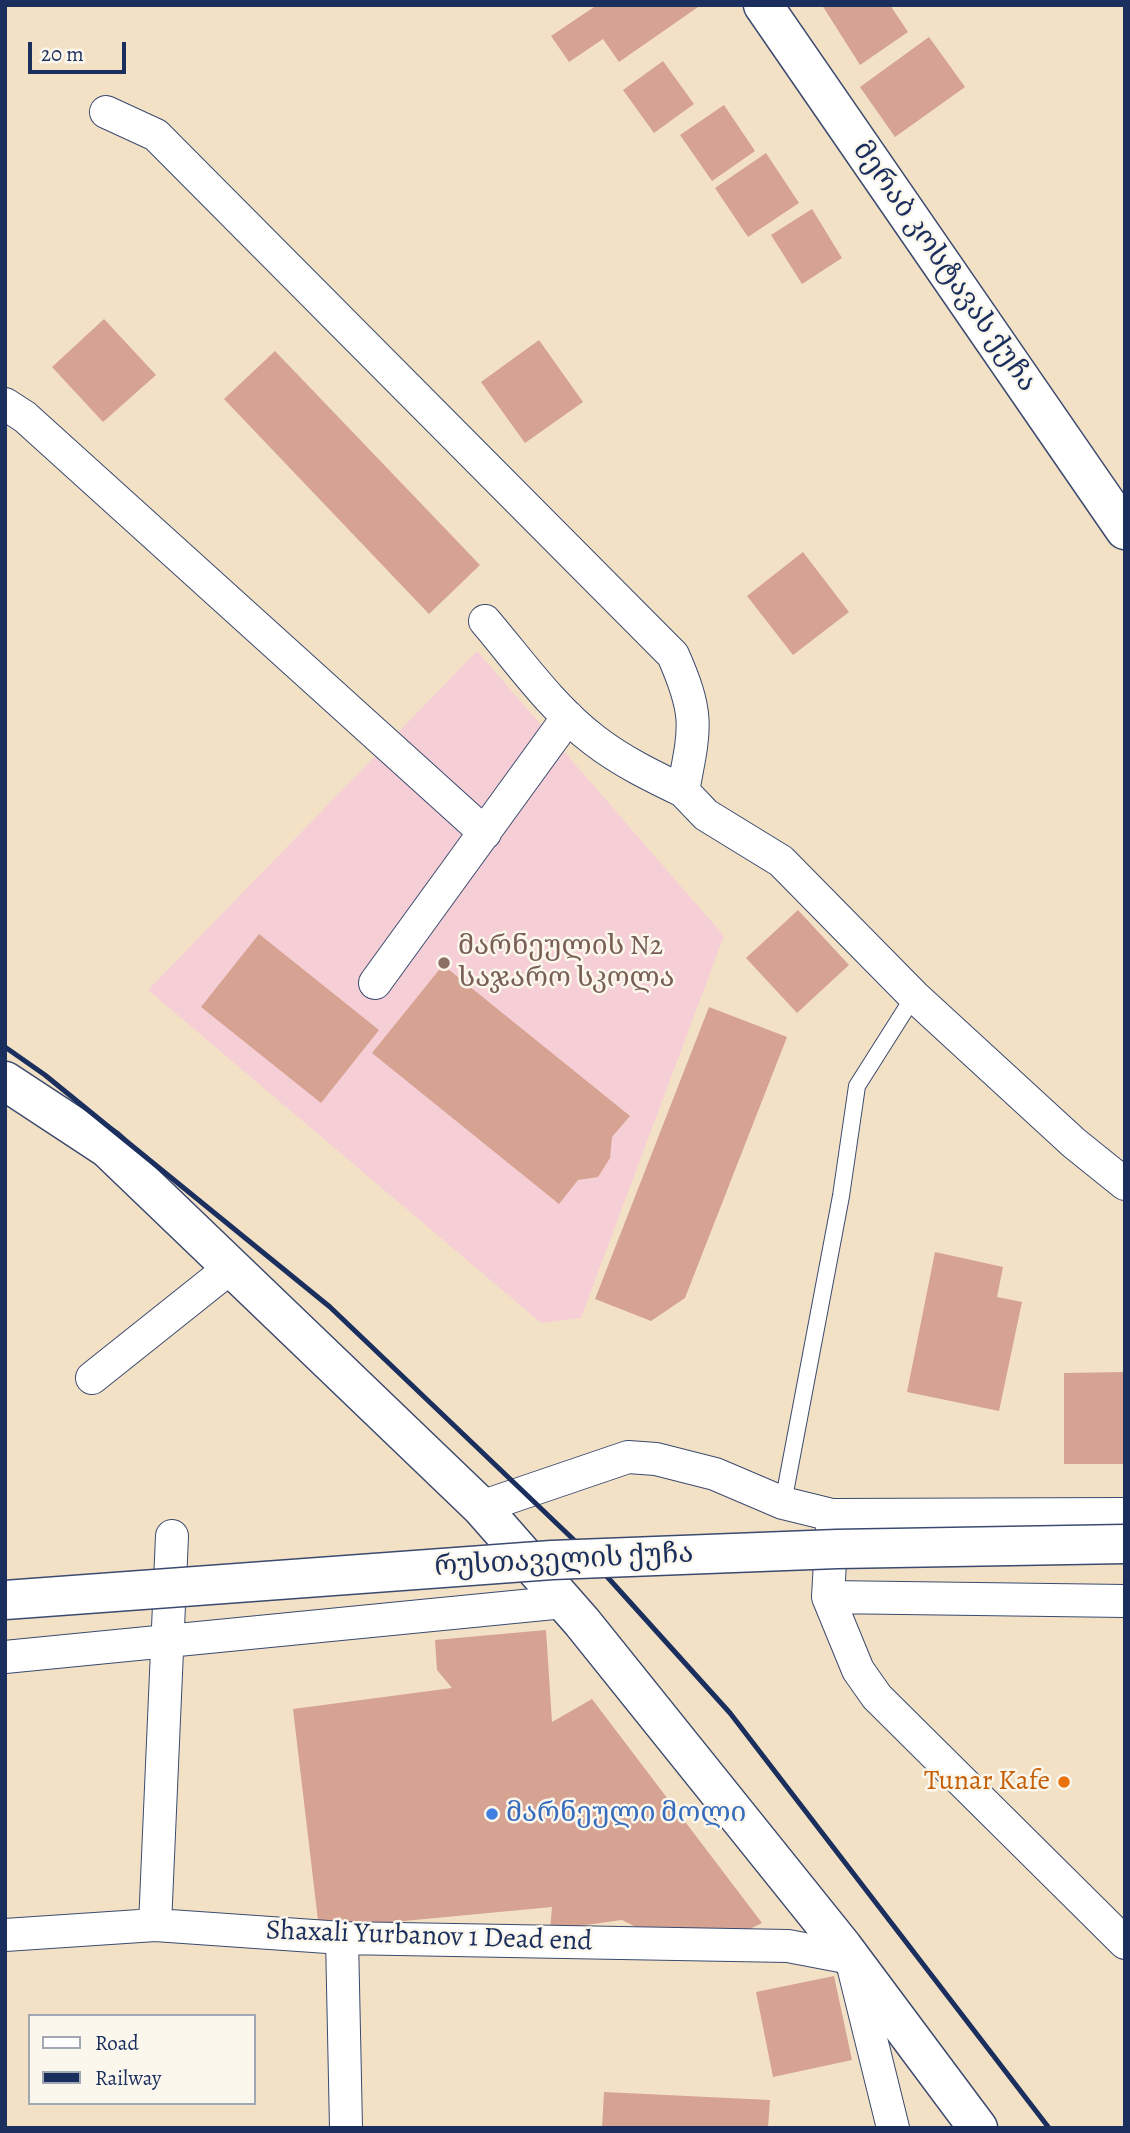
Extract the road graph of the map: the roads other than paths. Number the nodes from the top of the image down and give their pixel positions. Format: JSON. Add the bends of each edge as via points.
{"nodes":[{"id":1,"x":763,"y":5,"type":"edge"},
{"id":2,"x":106,"y":112,"type":"dead end"},
{"id":3,"x":5,"y":404,"type":"edge"},
{"id":4,"x":1125,"y":530,"type":"edge"},
{"id":5,"x":485,"y":621,"type":"dead end"},
{"id":6,"x":568,"y":717,"type":"junction"},
{"id":7,"x":683,"y":791,"type":"junction"},
{"id":8,"x":485,"y":832,"type":"junction"},
{"id":9,"x":375,"y":982,"type":"dead end"},
{"id":10,"x":914,"y":996,"type":"junction"},
{"id":11,"x":5,"y":1081,"type":"edge"},
{"id":12,"x":1125,"y":1184,"type":"edge"},
{"id":13,"x":230,"y":1268,"type":"junction"},
{"id":14,"x":92,"y":1378,"type":"dead end"},
{"id":15,"x":783,"y":1503,"type":"junction"},
{"id":16,"x":481,"y":1507,"type":"junction"},
{"id":17,"x":1125,"y":1514,"type":"edge"},
{"id":18,"x":832,"y":1515,"type":"junction"},
{"id":19,"x":172,"y":1536,"type":"dead end"},
{"id":20,"x":1125,"y":1544,"type":"edge"},
{"id":21,"x":828,"y":1597,"type":"junction"},
{"id":22,"x":5,"y":1600,"type":"edge"},
{"id":23,"x":1125,"y":1601,"type":"edge"},
{"id":24,"x":564,"y":1602,"type":"junction"},
{"id":25,"x":167,"y":1641,"type":"junction"},
{"id":26,"x":5,"y":1657,"type":"edge"},
{"id":27,"x":155,"y":1925,"type":"junction"},
{"id":28,"x":5,"y":1935,"type":"edge"},
{"id":29,"x":342,"y":1938,"type":"junction"},
{"id":30,"x":1125,"y":1943,"type":"edge"},
{"id":31,"x":851,"y":1958,"type":"junction"},
{"id":32,"x":346,"y":2128,"type":"edge"},
{"id":33,"x":893,"y":2128,"type":"edge"},
{"id":34,"x":978,"y":2128,"type":"edge"}],
"edges":[{"from":1,"to":4,"type":"main road","name":"მერაბ კოსტავას ქუჩა"},
{"from":2,"to":7,"type":"street","via":[[156,135],[673,656],[689,692],[695,727]]},
{"from":3,"to":8,"type":"street"},
{"from":5,"to":6,"type":"street"},
{"from":6,"to":7,"type":"street","via":[[632,766]]},
{"from":6,"to":8,"type":"street"},
{"from":7,"to":10,"type":"street","via":[[706,815],[781,861]]},
{"from":8,"to":9,"type":"street"},
{"from":10,"to":12,"type":"street"},
{"from":10,"to":15,"type":"lane","via":[[857,1086]]},
{"from":11,"to":13,"type":"main road","via":[[107,1148]]},
{"from":13,"to":14,"type":"street"},
{"from":13,"to":16,"type":"main road"},
{"from":15,"to":16,"type":"street","via":[[715,1474],[628,1457]]},
{"from":15,"to":18,"type":"street"},
{"from":16,"to":24,"type":"main road"},
{"from":17,"to":18,"type":"street"},
{"from":18,"to":21,"type":"street"},
{"from":19,"to":25,"type":"street"},
{"from":20,"to":22,"type":"main road","name":"რუსთაველის ქუჩა","bridge":true,"via":[[565,1559]]},
{"from":21,"to":23,"type":"street"},
{"from":21,"to":30,"type":"street","via":[[859,1670],[877,1697]]},
{"from":24,"to":25,"type":"street"},
{"from":24,"to":31,"type":"main road"},
{"from":25,"to":26,"type":"street"},
{"from":25,"to":27,"type":"street"},
{"from":27,"to":28,"type":"street","name":"Shaxali Yurbanov 1 Dead end"},
{"from":27,"to":29,"type":"street","name":"Shaxali Yurbanov 1 Dead end"},
{"from":29,"to":31,"type":"street","name":"Shaxali Yurbanov 1 Dead end","via":[[788,1946]]},
{"from":29,"to":32,"type":"street"},
{"from":31,"to":33,"type":"street"},
{"from":31,"to":34,"type":"main road"}]}
